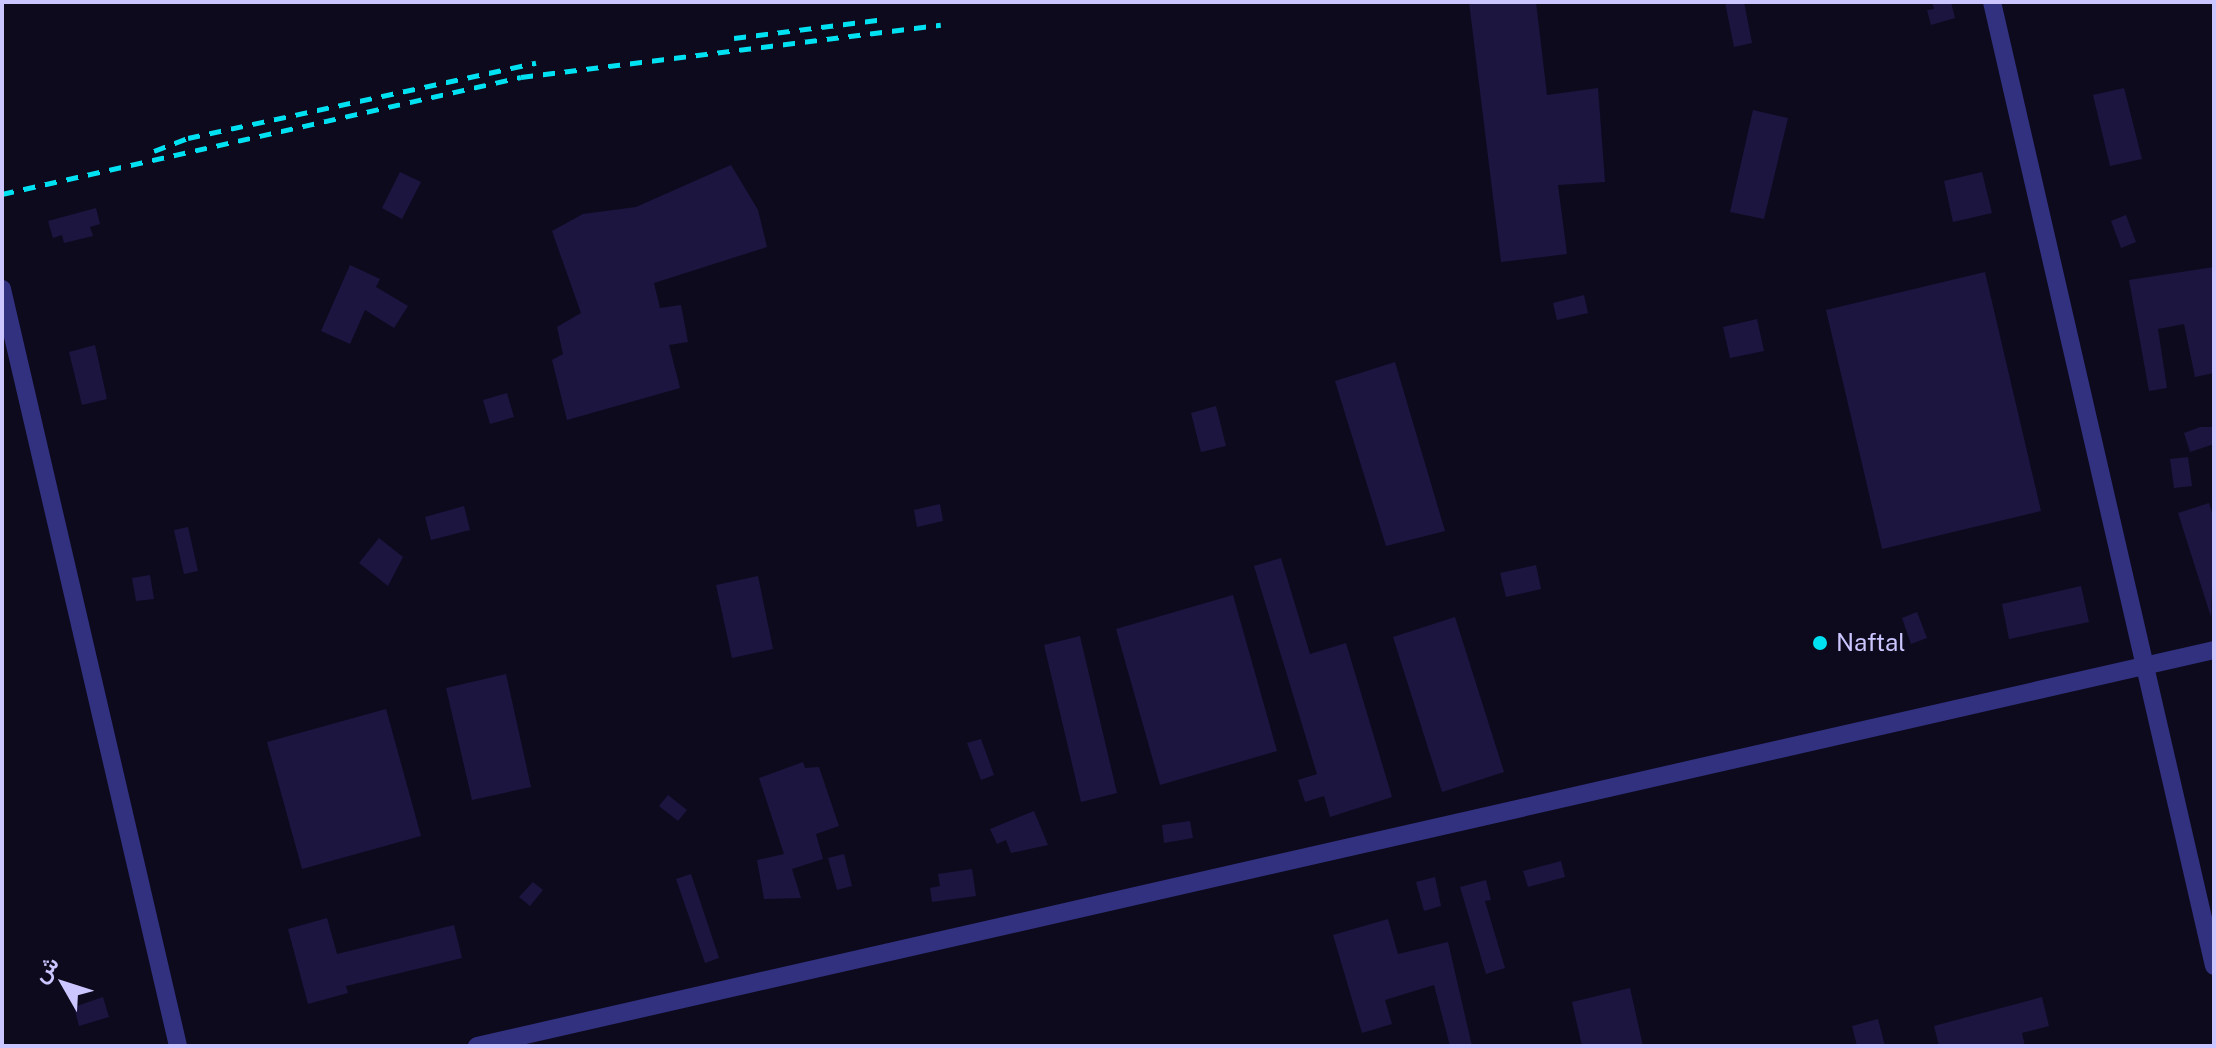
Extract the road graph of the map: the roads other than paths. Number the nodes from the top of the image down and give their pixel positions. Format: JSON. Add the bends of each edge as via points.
{"nodes":[{"id":1,"x":1992,"y":2,"type":"edge"},
{"id":2,"x":2,"y":289,"type":"edge"},
{"id":3,"x":2214,"y":650,"type":"edge"},
{"id":4,"x":2144,"y":665,"type":"junction"},
{"id":5,"x":2214,"y":966,"type":"edge"},
{"id":6,"x":178,"y":1046,"type":"edge"},
{"id":7,"x":477,"y":1046,"type":"edge"}],
"edges":[{"from":1,"to":4,"type":"street"},
{"from":2,"to":6,"type":"street"},
{"from":3,"to":4,"type":"street"},
{"from":4,"to":5,"type":"street"},
{"from":4,"to":7,"type":"street"}]}
